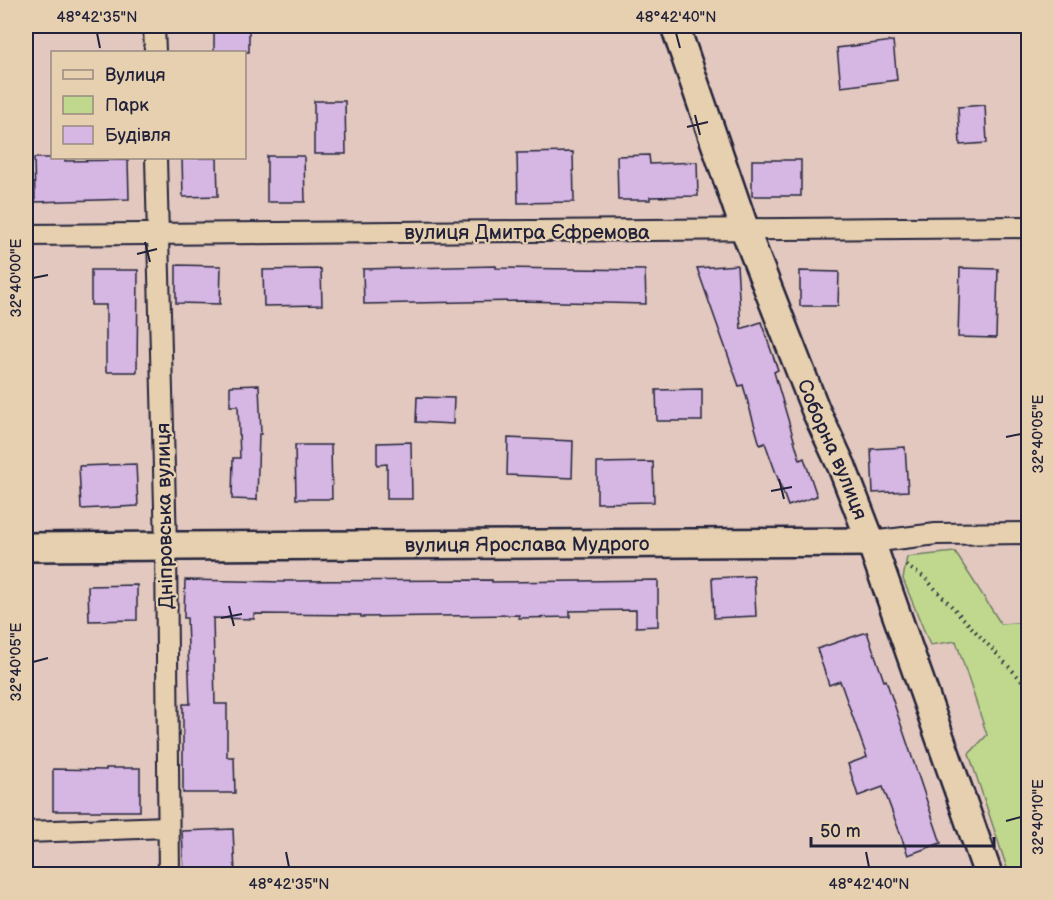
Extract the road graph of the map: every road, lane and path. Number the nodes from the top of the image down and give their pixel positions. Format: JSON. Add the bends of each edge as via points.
{"nodes":[{"id":1,"x":154,"y":26,"type":"edge"},
{"id":2,"x":675,"y":26,"type":"edge"},
{"id":3,"x":155,"y":51,"type":"edge"},
{"id":4,"x":156,"y":159,"type":"edge"},
{"id":5,"x":1029,"y":226,"type":"edge"},
{"id":6,"x":745,"y":230,"type":"junction"},
{"id":7,"x":158,"y":235,"type":"junction"},
{"id":8,"x":26,"y":236,"type":"edge"},
{"id":9,"x":1029,"y":533,"type":"edge"},
{"id":10,"x":871,"y":542,"type":"junction"},
{"id":11,"x":166,"y":546,"type":"junction"},
{"id":12,"x":26,"y":547,"type":"edge"},
{"id":13,"x":1029,"y":687,"type":"edge"},
{"id":14,"x":168,"y":827,"type":"junction"},
{"id":15,"x":26,"y":832,"type":"edge"},
{"id":16,"x":169,"y":874,"type":"edge"},
{"id":17,"x":988,"y":874,"type":"edge"}],
"edges":[{"from":1,"to":3,"type":"street"},
{"from":2,"to":6,"type":"street","name":"Соборна вулиця"},
{"from":4,"to":7,"type":"street","name":"Дніпровська вулиця"},
{"from":5,"to":6,"type":"street","name":"вулиця Дмитра Єфремова"},
{"from":6,"to":7,"type":"street","name":"вулиця Дмитра Єфремова"},
{"from":6,"to":10,"type":"street","name":"Соборна вулиця"},
{"from":7,"to":8,"type":"street","name":"вулиця Дмитра Єфремова"},
{"from":7,"to":11,"type":"street","name":"Дніпровська вулиця"},
{"from":9,"to":10,"type":"street","name":"вулиця Ярослава Мудрого","via":[[936,534]]},
{"from":10,"to":11,"type":"street","name":"вулиця Ярослава Мудрого"},
{"from":10,"to":13,"type":"path","via":[[924,578]]},
{"from":10,"to":17,"type":"street","name":"Соборна вулиця"},
{"from":11,"to":12,"type":"street","name":"вулиця Ярослава Мудрого"},
{"from":11,"to":14,"type":"street","name":"Дніпровська вулиця"},
{"from":14,"to":15,"type":"street"},
{"from":14,"to":16,"type":"street","name":"Дніпровська вулиця"}]}
